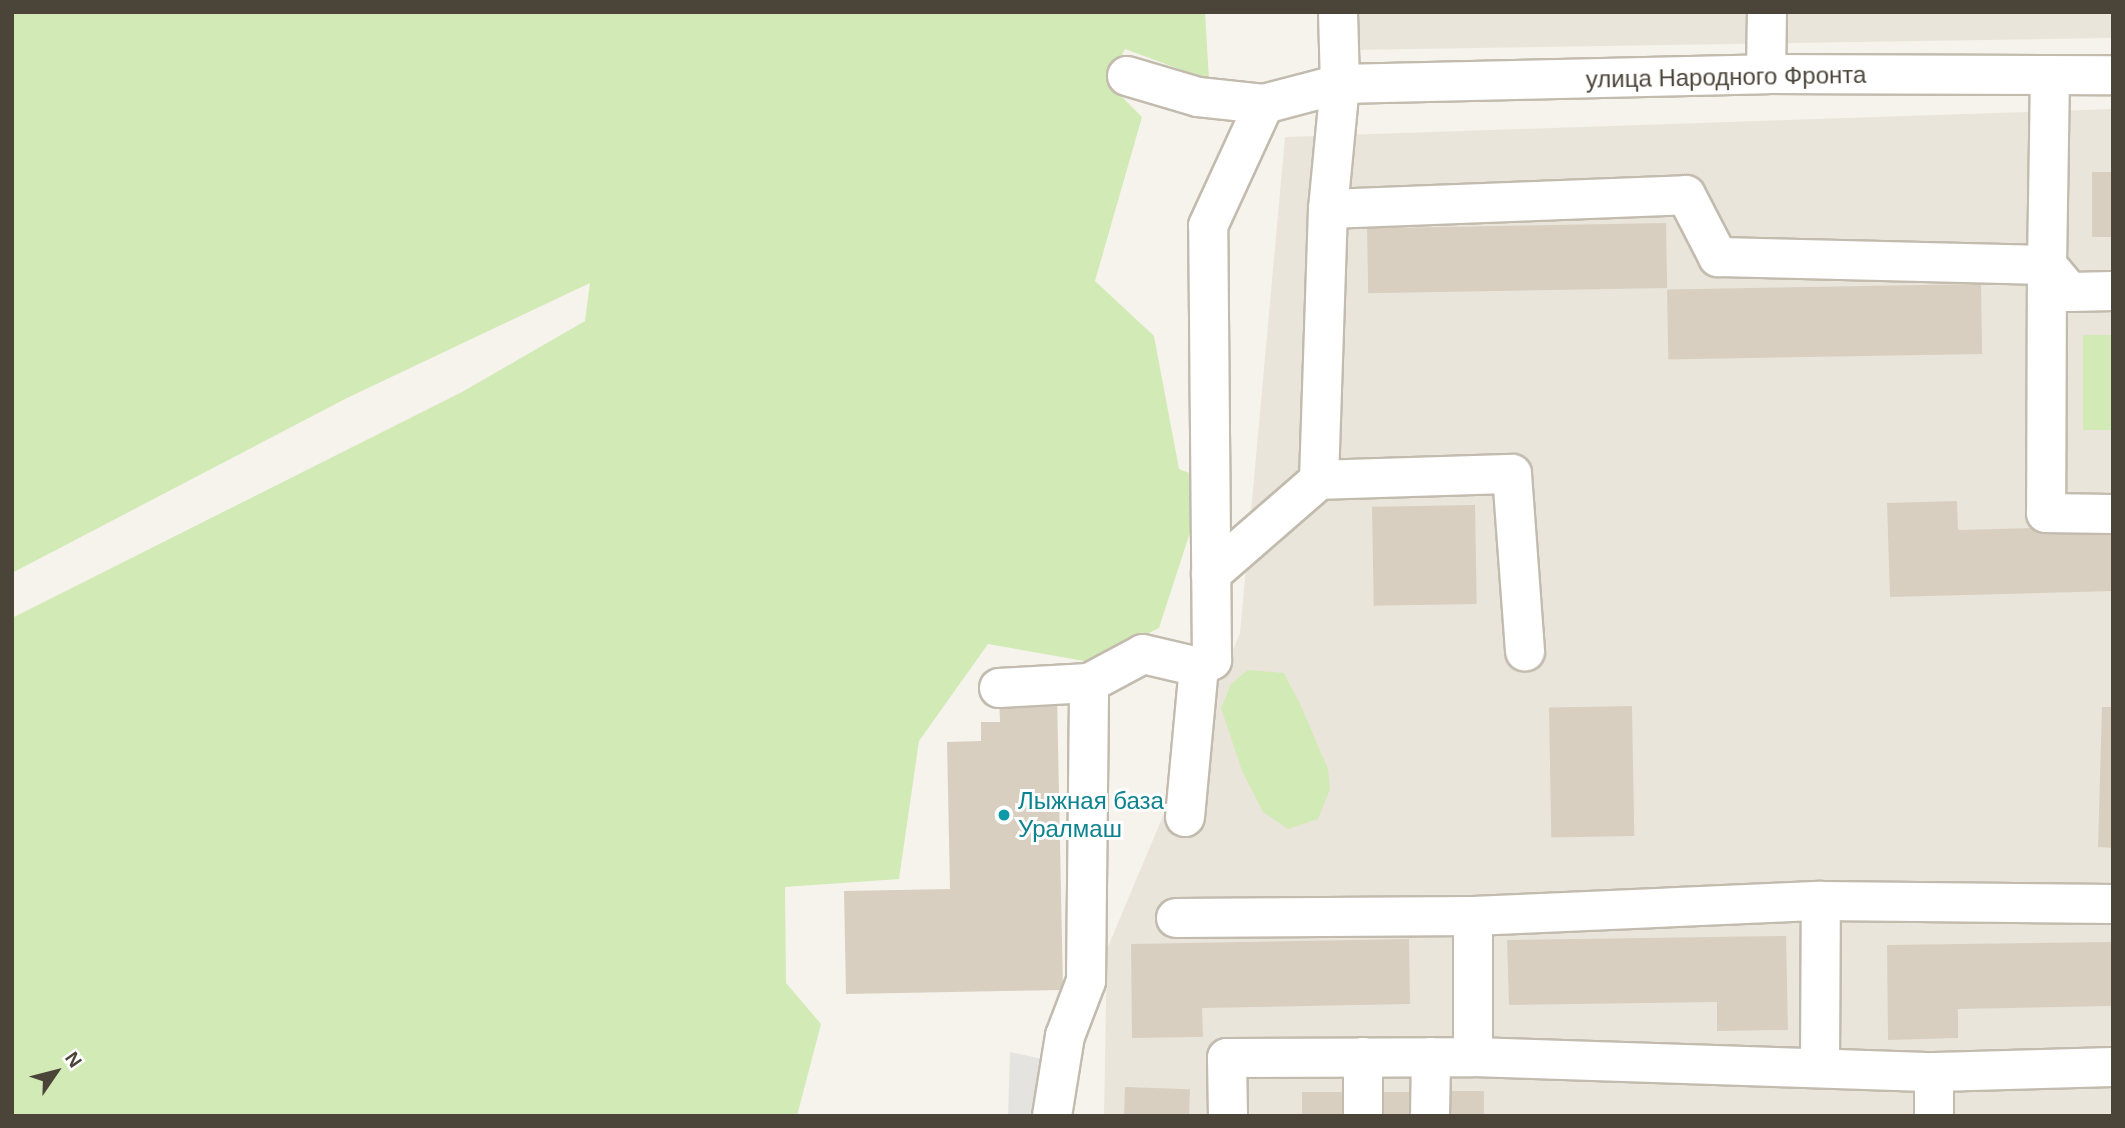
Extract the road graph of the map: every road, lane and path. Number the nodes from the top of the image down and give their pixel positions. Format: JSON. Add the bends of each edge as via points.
{"nodes":[{"id":1,"x":1338,"y":12,"type":"edge"},
{"id":2,"x":1768,"y":12,"type":"edge"},
{"id":3,"x":1766,"y":74,"type":"junction"},
{"id":4,"x":2050,"y":75,"type":"junction"},
{"id":5,"x":2113,"y":75,"type":"edge"},
{"id":6,"x":1127,"y":76,"type":"dead end"},
{"id":7,"x":1340,"y":84,"type":"junction"},
{"id":8,"x":1264,"y":104,"type":"junction"},
{"id":9,"x":1328,"y":209,"type":"junction"},
{"id":10,"x":2047,"y":265,"type":"junction"},
{"id":11,"x":2113,"y":291,"type":"edge"},
{"id":12,"x":1319,"y":480,"type":"junction"},
{"id":13,"x":2113,"y":514,"type":"edge"},
{"id":14,"x":1211,"y":574,"type":"junction"},
{"id":15,"x":1525,"y":652,"type":"dead end"},
{"id":16,"x":1199,"y":667,"type":"junction"},
{"id":17,"x":1089,"y":683,"type":"junction"},
{"id":18,"x":999,"y":688,"type":"dead end"},
{"id":19,"x":1185,"y":817,"type":"dead end"},
{"id":20,"x":1821,"y":901,"type":"junction"},
{"id":21,"x":2113,"y":904,"type":"edge"},
{"id":22,"x":1473,"y":916,"type":"junction"},
{"id":23,"x":1176,"y":918,"type":"dead end"},
{"id":24,"x":1363,"y":1057,"type":"junction"},
{"id":25,"x":1431,"y":1057,"type":"junction"},
{"id":26,"x":1473,"y":1057,"type":"junction"},
{"id":27,"x":1820,"y":1065,"type":"junction"},
{"id":28,"x":2113,"y":1067,"type":"edge"},
{"id":29,"x":1934,"y":1072,"type":"junction"},
{"id":30,"x":1052,"y":1116,"type":"edge"},
{"id":31,"x":1228,"y":1116,"type":"edge"},
{"id":32,"x":1363,"y":1116,"type":"edge"},
{"id":33,"x":1430,"y":1116,"type":"edge"},
{"id":34,"x":1934,"y":1116,"type":"edge"}],
"edges":[{"from":1,"to":7,"type":"street"},
{"from":2,"to":3,"type":"street"},
{"from":3,"to":4,"type":"street","name":"улица Народного Фронта"},
{"from":3,"to":7,"type":"street","name":"улица Народного Фронта"},
{"from":4,"to":5,"type":"street","name":"улица Народного Фронта"},
{"from":4,"to":10,"type":"street"},
{"from":6,"to":8,"type":"street","via":[[1198,97]]},
{"from":7,"to":8,"type":"street","name":"улица Народного Фронта"},
{"from":7,"to":9,"type":"street"},
{"from":8,"to":14,"type":"street","via":[[1208,226]]},
{"from":9,"to":10,"type":"street","via":[[1686,195],[1718,257]]},
{"from":9,"to":12,"type":"street"},
{"from":10,"to":11,"type":"street","via":[[2070,292]]},
{"from":10,"to":13,"type":"street","via":[[2046,513]]},
{"from":12,"to":14,"type":"street"},
{"from":12,"to":15,"type":"street","via":[[1511,474]]},
{"from":14,"to":16,"type":"street","via":[[1212,660]]},
{"from":16,"to":17,"type":"street","via":[[1143,654]]},
{"from":16,"to":19,"type":"street"},
{"from":17,"to":18,"type":"street"},
{"from":17,"to":30,"type":"street","via":[[1086,981],[1065,1036]]},
{"from":20,"to":21,"type":"street"},
{"from":20,"to":22,"type":"street"},
{"from":20,"to":27,"type":"street"},
{"from":22,"to":23,"type":"street"},
{"from":22,"to":26,"type":"street"},
{"from":24,"to":25,"type":"street"},
{"from":24,"to":31,"type":"street","via":[[1227,1058]]},
{"from":24,"to":32,"type":"street"},
{"from":25,"to":26,"type":"street"},
{"from":25,"to":33,"type":"street"},
{"from":26,"to":27,"type":"street","via":[[1693,1066]]},
{"from":27,"to":29,"type":"street"},
{"from":28,"to":29,"type":"street"},
{"from":29,"to":34,"type":"street"}]}
